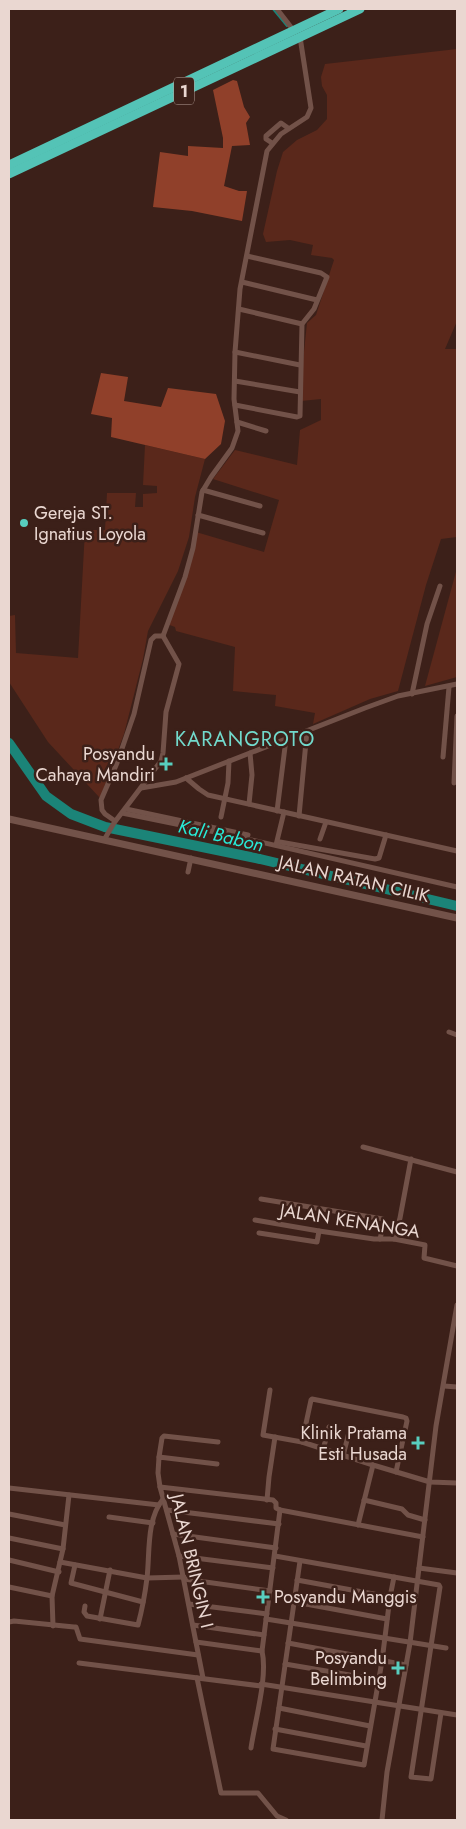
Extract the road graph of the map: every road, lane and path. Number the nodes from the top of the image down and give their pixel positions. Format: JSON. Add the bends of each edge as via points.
{"nodes":[{"id":1,"x":277,"y":9,"type":"edge"},
{"id":2,"x":339,"y":9,"type":"edge"},
{"id":3,"x":360,"y":9,"type":"edge"},
{"id":4,"x":297,"y":34,"type":"junction"},
{"id":5,"x":288,"y":128,"type":"junction"},
{"id":6,"x":272,"y":143,"type":"junction"},
{"id":7,"x":9,"y":165,"type":"edge"},
{"id":8,"x":9,"y":174,"type":"edge"},
{"id":9,"x":247,"y":256,"type":"junction"},
{"id":10,"x":242,"y":282,"type":"junction"},
{"id":11,"x":317,"y":300,"type":"junction"},
{"id":12,"x":238,"y":309,"type":"junction"},
{"id":13,"x":302,"y":324,"type":"junction"},
{"id":14,"x":235,"y":352,"type":"junction"},
{"id":15,"x":300,"y":365,"type":"junction"},
{"id":16,"x":234,"y":380,"type":"junction"},
{"id":17,"x":300,"y":392,"type":"junction"},
{"id":18,"x":235,"y":405,"type":"junction"},
{"id":19,"x":237,"y":422,"type":"junction"},
{"id":20,"x":266,"y":431,"type":"dead end"},
{"id":21,"x":203,"y":490,"type":"junction"},
{"id":22,"x":260,"y":506,"type":"dead end"},
{"id":23,"x":198,"y":515,"type":"junction"},
{"id":24,"x":263,"y":533,"type":"dead end"},
{"id":25,"x":440,"y":586,"type":"dead end"},
{"id":26,"x":162,"y":636,"type":"junction"},
{"id":27,"x":457,"y":684,"type":"edge"},
{"id":28,"x":449,"y":686,"type":"junction"},
{"id":29,"x":412,"y":689,"type":"junction"},
{"id":30,"x":457,"y":716,"type":"edge"},
{"id":31,"x":307,"y":731,"type":"junction"},
{"id":32,"x":286,"y":739,"type":"junction"},
{"id":33,"x":250,"y":753,"type":"junction"},
{"id":34,"x":443,"y":757,"type":"dead end"},
{"id":35,"x":229,"y":761,"type":"junction"},
{"id":36,"x":186,"y":778,"type":"junction"},
{"id":37,"x":454,"y":783,"type":"dead end"},
{"id":38,"x":141,"y":788,"type":"junction"},
{"id":39,"x":225,"y":798,"type":"junction"},
{"id":40,"x":249,"y":804,"type":"junction"},
{"id":41,"x":124,"y":811,"type":"junction"},
{"id":42,"x":277,"y":811,"type":"junction"},
{"id":43,"x":284,"y":812,"type":"junction"},
{"id":44,"x":299,"y":816,"type":"junction"},
{"id":45,"x":221,"y":817,"type":"dead end"},
{"id":46,"x":9,"y":819,"type":"edge"},
{"id":47,"x":115,"y":822,"type":"junction"},
{"id":48,"x":326,"y":822,"type":"junction"},
{"id":49,"x":386,"y":835,"type":"junction"},
{"id":50,"x":106,"y":838,"type":"junction"},
{"id":51,"x":320,"y":839,"type":"dead end"},
{"id":52,"x":276,"y":843,"type":"junction"},
{"id":53,"x":457,"y":851,"type":"edge"},
{"id":54,"x":191,"y":860,"type":"junction"},
{"id":55,"x":189,"y":870,"type":"dead end"},
{"id":56,"x":457,"y":887,"type":"edge"},
{"id":57,"x":457,"y":918,"type":"edge"},
{"id":58,"x":449,"y":1032,"type":"dead end"},
{"id":59,"x":457,"y":1034,"type":"edge"},
{"id":60,"x":363,"y":1146,"type":"dead end"},
{"id":61,"x":411,"y":1159,"type":"junction"},
{"id":62,"x":457,"y":1172,"type":"edge"},
{"id":63,"x":261,"y":1200,"type":"dead end"},
{"id":64,"x":255,"y":1220,"type":"dead end"},
{"id":65,"x":319,"y":1231,"type":"junction"},
{"id":66,"x":259,"y":1233,"type":"dead end"},
{"id":67,"x":380,"y":1239,"type":"junction"},
{"id":68,"x":394,"y":1239,"type":"junction"},
{"id":69,"x":457,"y":1266,"type":"edge"},
{"id":70,"x":457,"y":1305,"type":"edge"},
{"id":71,"x":444,"y":1386,"type":"junction"},
{"id":72,"x":457,"y":1387,"type":"edge"},
{"id":73,"x":270,"y":1390,"type":"dead end"},
{"id":74,"x":328,"y":1427,"type":"dead end"},
{"id":75,"x":350,"y":1428,"type":"dead end"},
{"id":76,"x":275,"y":1438,"type":"junction"},
{"id":77,"x":218,"y":1442,"type":"dead end"},
{"id":78,"x":302,"y":1442,"type":"junction"},
{"id":79,"x":323,"y":1450,"type":"junction"},
{"id":80,"x":343,"y":1456,"type":"junction"},
{"id":81,"x":159,"y":1457,"type":"junction"},
{"id":82,"x":217,"y":1464,"type":"dead end"},
{"id":83,"x":373,"y":1466,"type":"junction"},
{"id":84,"x":396,"y":1472,"type":"junction"},
{"id":85,"x":430,"y":1482,"type":"junction"},
{"id":86,"x":457,"y":1483,"type":"edge"},
{"id":87,"x":160,"y":1487,"type":"junction"},
{"id":88,"x":9,"y":1488,"type":"edge"},
{"id":89,"x":69,"y":1495,"type":"junction"},
{"id":90,"x":163,"y":1500,"type":"junction"},
{"id":91,"x":268,"y":1500,"type":"junction"},
{"id":92,"x":364,"y":1500,"type":"junction"},
{"id":93,"x":159,"y":1505,"type":"junction"},
{"id":94,"x":167,"y":1510,"type":"junction"},
{"id":95,"x":280,"y":1510,"type":"junction"},
{"id":96,"x":9,"y":1514,"type":"edge"},
{"id":97,"x":109,"y":1517,"type":"dead end"},
{"id":98,"x":425,"y":1520,"type":"junction"},
{"id":99,"x":153,"y":1523,"type":"junction"},
{"id":100,"x":279,"y":1524,"type":"junction"},
{"id":101,"x":358,"y":1525,"type":"junction"},
{"id":102,"x":65,"y":1526,"type":"junction"},
{"id":103,"x":173,"y":1534,"type":"junction"},
{"id":104,"x":423,"y":1537,"type":"junction"},
{"id":105,"x":9,"y":1538,"type":"edge"},
{"id":106,"x":276,"y":1548,"type":"junction"},
{"id":107,"x":63,"y":1550,"type":"junction"},
{"id":108,"x":179,"y":1556,"type":"junction"},
{"id":109,"x":275,"y":1556,"type":"junction"},
{"id":110,"x":9,"y":1560,"type":"edge"},
{"id":111,"x":300,"y":1561,"type":"junction"},
{"id":112,"x":60,"y":1562,"type":"junction"},
{"id":113,"x":75,"y":1565,"type":"junction"},
{"id":114,"x":273,"y":1568,"type":"junction"},
{"id":115,"x":419,"y":1568,"type":"junction"},
{"id":116,"x":110,"y":1570,"type":"junction"},
{"id":117,"x":59,"y":1572,"type":"junction"},
{"id":118,"x":457,"y":1573,"type":"edge"},
{"id":119,"x":394,"y":1577,"type":"junction"},
{"id":120,"x":147,"y":1578,"type":"junction"},
{"id":121,"x":182,"y":1578,"type":"junction"},
{"id":122,"x":296,"y":1580,"type":"junction"},
{"id":123,"x":416,"y":1581,"type":"junction"},
{"id":124,"x":9,"y":1587,"type":"edge"},
{"id":125,"x":106,"y":1591,"type":"junction"},
{"id":126,"x":270,"y":1591,"type":"junction"},
{"id":127,"x":52,"y":1596,"type":"junction"},
{"id":128,"x":390,"y":1598,"type":"junction"},
{"id":129,"x":143,"y":1602,"type":"junction"},
{"id":130,"x":295,"y":1602,"type":"junction"},
{"id":131,"x":189,"y":1604,"type":"junction"},
{"id":132,"x":85,"y":1606,"type":"dead end"},
{"id":133,"x":267,"y":1617,"type":"junction"},
{"id":134,"x":100,"y":1619,"type":"junction"},
{"id":135,"x":388,"y":1619,"type":"junction"},
{"id":136,"x":9,"y":1622,"type":"edge"},
{"id":137,"x":292,"y":1623,"type":"junction"},
{"id":138,"x":193,"y":1625,"type":"junction"},
{"id":139,"x":53,"y":1626,"type":"junction"},
{"id":140,"x":264,"y":1636,"type":"junction"},
{"id":141,"x":385,"y":1638,"type":"junction"},
{"id":142,"x":196,"y":1642,"type":"junction"},
{"id":143,"x":288,"y":1643,"type":"junction"},
{"id":144,"x":410,"y":1643,"type":"junction"},
{"id":145,"x":431,"y":1646,"type":"junction"},
{"id":146,"x":446,"y":1648,"type":"dead end"},
{"id":147,"x":262,"y":1651,"type":"junction"},
{"id":148,"x":196,"y":1655,"type":"junction"},
{"id":149,"x":382,"y":1661,"type":"junction"},
{"id":150,"x":79,"y":1663,"type":"dead end"},
{"id":151,"x":285,"y":1664,"type":"junction"},
{"id":152,"x":406,"y":1665,"type":"junction"},
{"id":153,"x":200,"y":1678,"type":"junction"},
{"id":154,"x":379,"y":1680,"type":"junction"},
{"id":155,"x":261,"y":1685,"type":"junction"},
{"id":156,"x":282,"y":1687,"type":"junction"},
{"id":157,"x":374,"y":1702,"type":"junction"},
{"id":158,"x":400,"y":1706,"type":"junction"},
{"id":159,"x":279,"y":1708,"type":"junction"},
{"id":160,"x":421,"y":1709,"type":"junction"},
{"id":161,"x":441,"y":1713,"type":"junction"},
{"id":162,"x":457,"y":1715,"type":"edge"},
{"id":163,"x":370,"y":1726,"type":"junction"},
{"id":164,"x":275,"y":1729,"type":"junction"},
{"id":165,"x":366,"y":1746,"type":"junction"},
{"id":166,"x":251,"y":1748,"type":"dead end"},
{"id":167,"x":286,"y":1820,"type":"edge"},
{"id":168,"x":382,"y":1820,"type":"edge"}],
"edges":[{"from":1,"to":4,"type":"street"},
{"from":2,"to":4,"type":"highway","number":"1"},
{"from":3,"to":4,"type":"highway","number":"1"},
{"from":4,"to":5,"type":"street","via":[[311,108],[307,116]]},
{"from":4,"to":7,"type":"highway","number":"1","via":[[170,88]]},
{"from":4,"to":8,"type":"highway","number":"1"},
{"from":5,"to":6,"type":"street"},
{"from":5,"to":6,"type":"street","via":[[281,123],[266,136]]},
{"from":6,"to":9,"type":"street","via":[[267,151]]},
{"from":9,"to":10,"type":"street"},
{"from":9,"to":11,"type":"street","via":[[326,275],[327,280]]},
{"from":10,"to":11,"type":"street"},
{"from":10,"to":12,"type":"street"},
{"from":11,"to":13,"type":"street"},
{"from":12,"to":13,"type":"street"},
{"from":12,"to":14,"type":"street"},
{"from":13,"to":15,"type":"street"},
{"from":14,"to":15,"type":"street"},
{"from":14,"to":16,"type":"street"},
{"from":15,"to":17,"type":"street"},
{"from":16,"to":17,"type":"street"},
{"from":16,"to":18,"type":"street"},
{"from":17,"to":18,"type":"street","via":[[299,417]]},
{"from":18,"to":19,"type":"street"},
{"from":19,"to":20,"type":"street"},
{"from":19,"to":21,"type":"street","via":[[238,431],[232,448]]},
{"from":21,"to":22,"type":"street"},
{"from":21,"to":23,"type":"street"},
{"from":23,"to":24,"type":"street"},
{"from":23,"to":26,"type":"street","via":[[185,577]]},
{"from":25,"to":29,"type":"street"},
{"from":26,"to":38,"type":"street","via":[[177,661],[178,671],[166,712],[161,761]]},
{"from":26,"to":47,"type":"street","via":[[151,640],[134,714],[100,800],[102,810]]},
{"from":27,"to":28,"type":"street"},
{"from":28,"to":29,"type":"street"},
{"from":28,"to":34,"type":"street"},
{"from":29,"to":31,"type":"street"},
{"from":30,"to":37,"type":"street"},
{"from":31,"to":32,"type":"street"},
{"from":31,"to":44,"type":"street"},
{"from":32,"to":33,"type":"street"},
{"from":32,"to":42,"type":"street"},
{"from":33,"to":35,"type":"street"},
{"from":33,"to":40,"type":"street"},
{"from":35,"to":36,"type":"street"},
{"from":35,"to":39,"type":"street"},
{"from":36,"to":38,"type":"street"},
{"from":36,"to":39,"type":"street","via":[[205,793]]},
{"from":38,"to":41,"type":"street"},
{"from":39,"to":40,"type":"street"},
{"from":39,"to":45,"type":"street"},
{"from":40,"to":42,"type":"street"},
{"from":41,"to":47,"type":"street"},
{"from":41,"to":52,"type":"street"},
{"from":42,"to":43,"type":"street"},
{"from":43,"to":44,"type":"street"},
{"from":43,"to":52,"type":"street"},
{"from":44,"to":48,"type":"street"},
{"from":46,"to":50,"type":"street","name":"JALAN RATAN CILIK"},
{"from":47,"to":50,"type":"street"},
{"from":48,"to":49,"type":"street"},
{"from":48,"to":51,"type":"street"},
{"from":49,"to":52,"type":"street","via":[[379,858],[375,859]]},
{"from":49,"to":53,"type":"street"},
{"from":50,"to":54,"type":"street","name":"JALAN RATAN CILIK"},
{"from":52,"to":56,"type":"street"},
{"from":54,"to":55,"type":"street"},
{"from":54,"to":57,"type":"street","name":"JALAN RATAN CILIK"},
{"from":58,"to":59,"type":"street"},
{"from":60,"to":61,"type":"street"},
{"from":61,"to":62,"type":"street"},
{"from":61,"to":68,"type":"street"},
{"from":63,"to":67,"type":"street","via":[[383,1219]]},
{"from":64,"to":65,"type":"street","name":"JALAN KENANGA"},
{"from":65,"to":66,"type":"street","via":[[317,1242]]},
{"from":65,"to":67,"type":"street","name":"JALAN KENANGA"},
{"from":67,"to":68,"type":"street","name":"JALAN KENANGA"},
{"from":68,"to":69,"type":"street","name":"JALAN KENANGA","via":[[425,1245],[424,1258]]},
{"from":70,"to":71,"type":"street"},
{"from":71,"to":72,"type":"street"},
{"from":71,"to":85,"type":"street"},
{"from":73,"to":76,"type":"street","via":[[263,1435]]},
{"from":74,"to":79,"type":"street"},
{"from":75,"to":80,"type":"street"},
{"from":76,"to":78,"type":"street"},
{"from":76,"to":91,"type":"street"},
{"from":77,"to":81,"type":"street","via":[[164,1436]]},
{"from":78,"to":79,"type":"street"},
{"from":78,"to":84,"type":"street","via":[[312,1398],[403,1417],[407,1420]]},
{"from":79,"to":80,"type":"street"},
{"from":80,"to":83,"type":"street"},
{"from":81,"to":82,"type":"street"},
{"from":81,"to":87,"type":"street"},
{"from":83,"to":84,"type":"street"},
{"from":83,"to":92,"type":"street"},
{"from":84,"to":85,"type":"street"},
{"from":85,"to":86,"type":"street"},
{"from":85,"to":98,"type":"street"},
{"from":87,"to":90,"type":"street","name":"JALAN BRINGIN I"},
{"from":87,"to":91,"type":"street","name":"JALAN BRINGIN I"},
{"from":88,"to":89,"type":"street"},
{"from":89,"to":93,"type":"street"},
{"from":89,"to":102,"type":"street"},
{"from":90,"to":93,"type":"street"},
{"from":90,"to":94,"type":"street","name":"JALAN BRINGIN I"},
{"from":91,"to":95,"type":"street","via":[[275,1501],[276,1508]]},
{"from":92,"to":98,"type":"street","via":[[402,1509],[408,1515]]},
{"from":92,"to":101,"type":"street"},
{"from":93,"to":99,"type":"street"},
{"from":94,"to":100,"type":"street"},
{"from":94,"to":103,"type":"street","name":"JALAN BRINGIN I"},
{"from":95,"to":100,"type":"street"},
{"from":95,"to":101,"type":"street"},
{"from":96,"to":102,"type":"street"},
{"from":97,"to":99,"type":"street"},
{"from":98,"to":104,"type":"street"},
{"from":99,"to":120,"type":"street"},
{"from":100,"to":106,"type":"street"},
{"from":101,"to":104,"type":"street"},
{"from":102,"to":107,"type":"street"},
{"from":103,"to":106,"type":"street"},
{"from":103,"to":108,"type":"street","name":"JALAN BRINGIN I"},
{"from":104,"to":115,"type":"street"},
{"from":105,"to":107,"type":"street"},
{"from":106,"to":109,"type":"street"},
{"from":107,"to":112,"type":"street"},
{"from":108,"to":114,"type":"street"},
{"from":108,"to":121,"type":"street","name":"JALAN BRINGIN I"},
{"from":109,"to":111,"type":"street"},
{"from":109,"to":114,"type":"street"},
{"from":110,"to":117,"type":"street"},
{"from":111,"to":119,"type":"street"},
{"from":111,"to":122,"type":"street"},
{"from":112,"to":113,"type":"street"},
{"from":112,"to":117,"type":"street"},
{"from":113,"to":116,"type":"street"},
{"from":113,"to":125,"type":"street","via":[[71,1583]]},
{"from":114,"to":126,"type":"street"},
{"from":115,"to":118,"type":"street"},
{"from":115,"to":123,"type":"street"},
{"from":116,"to":120,"type":"street"},
{"from":116,"to":125,"type":"street"},
{"from":117,"to":127,"type":"street"},
{"from":119,"to":123,"type":"street"},
{"from":119,"to":128,"type":"street"},
{"from":120,"to":121,"type":"street"},
{"from":120,"to":129,"type":"street"},
{"from":121,"to":126,"type":"street"},
{"from":121,"to":131,"type":"street","name":"JALAN BRINGIN I"},
{"from":122,"to":128,"type":"street"},
{"from":122,"to":130,"type":"street"},
{"from":123,"to":144,"type":"street"},
{"from":123,"to":145,"type":"street","via":[[440,1587]]},
{"from":124,"to":127,"type":"street"},
{"from":125,"to":129,"type":"street"},
{"from":125,"to":134,"type":"street"},
{"from":126,"to":133,"type":"street"},
{"from":127,"to":139,"type":"street"},
{"from":128,"to":135,"type":"street"},
{"from":129,"to":134,"type":"street","via":[[138,1625]]},
{"from":130,"to":135,"type":"street"},
{"from":130,"to":137,"type":"street"},
{"from":131,"to":133,"type":"street"},
{"from":131,"to":138,"type":"street","name":"JALAN BRINGIN I"},
{"from":132,"to":134,"type":"street","via":[[84,1614]]},
{"from":133,"to":137,"type":"street"},
{"from":133,"to":140,"type":"street"},
{"from":135,"to":141,"type":"street"},
{"from":136,"to":139,"type":"street"},
{"from":137,"to":141,"type":"street"},
{"from":137,"to":143,"type":"street"},
{"from":138,"to":140,"type":"street"},
{"from":138,"to":142,"type":"street","name":"JALAN BRINGIN I"},
{"from":139,"to":148,"type":"street","via":[[76,1627],[80,1639]]},
{"from":140,"to":147,"type":"street"},
{"from":141,"to":144,"type":"street"},
{"from":141,"to":149,"type":"street"},
{"from":142,"to":147,"type":"street"},
{"from":142,"to":148,"type":"street","name":"JALAN BRINGIN I"},
{"from":143,"to":149,"type":"street"},
{"from":143,"to":151,"type":"street"},
{"from":144,"to":145,"type":"street"},
{"from":144,"to":152,"type":"street"},
{"from":145,"to":146,"type":"street"},
{"from":145,"to":160,"type":"street"},
{"from":147,"to":155,"type":"street"},
{"from":148,"to":153,"type":"street","name":"JALAN BRINGIN I"},
{"from":149,"to":152,"type":"street"},
{"from":149,"to":154,"type":"street"},
{"from":150,"to":153,"type":"street"},
{"from":151,"to":154,"type":"street"},
{"from":151,"to":156,"type":"street"},
{"from":152,"to":158,"type":"street"},
{"from":153,"to":155,"type":"street"},
{"from":153,"to":167,"type":"street","name":"JALAN BRINGIN I","via":[[221,1792],[258,1793],[277,1816]]},
{"from":154,"to":157,"type":"street"},
{"from":155,"to":156,"type":"street"},
{"from":155,"to":166,"type":"street"},
{"from":156,"to":157,"type":"street"},
{"from":156,"to":159,"type":"street"},
{"from":157,"to":158,"type":"street"},
{"from":157,"to":163,"type":"street"},
{"from":158,"to":160,"type":"street"},
{"from":158,"to":168,"type":"street","via":[[387,1772]]},
{"from":159,"to":163,"type":"street"},
{"from":159,"to":164,"type":"street"},
{"from":160,"to":161,"type":"street"},
{"from":160,"to":161,"type":"street","via":[[411,1777],[431,1778]]},
{"from":161,"to":162,"type":"street"},
{"from":163,"to":165,"type":"street"},
{"from":164,"to":165,"type":"street"},
{"from":164,"to":165,"type":"street","via":[[273,1749],[364,1765]]}]}
